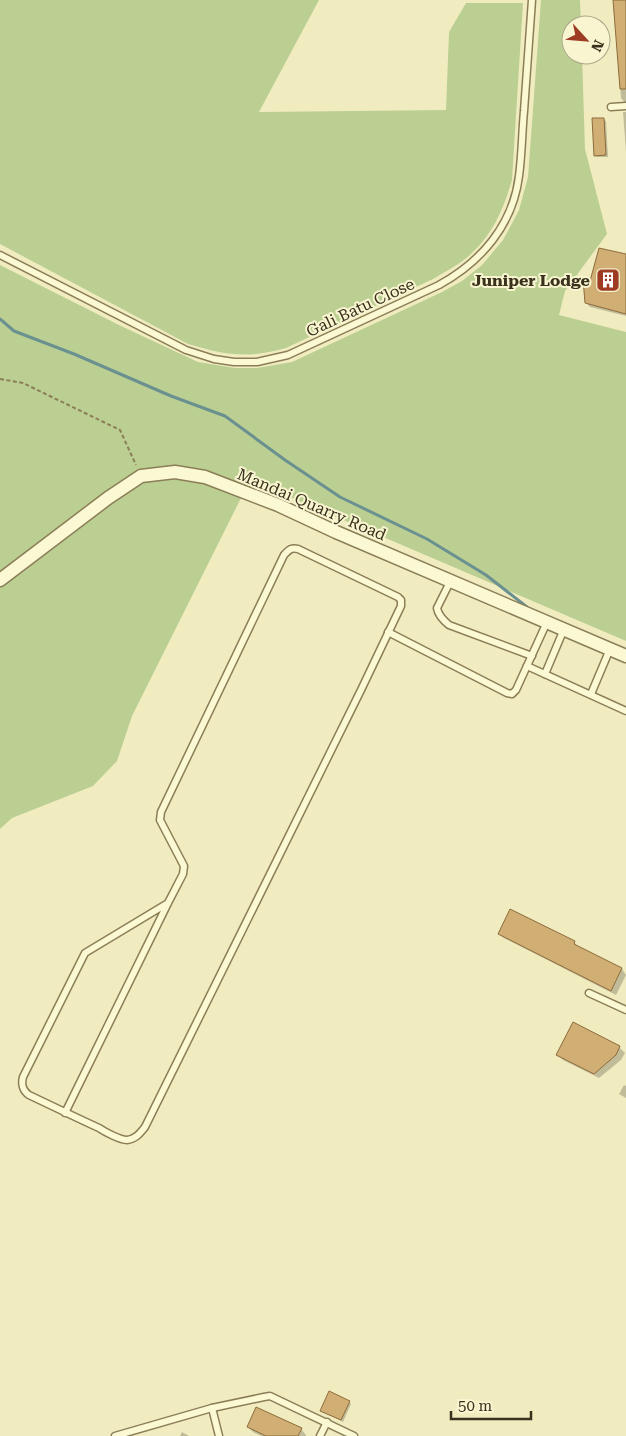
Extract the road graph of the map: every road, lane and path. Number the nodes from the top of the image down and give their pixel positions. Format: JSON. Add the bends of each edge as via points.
{"nodes":[{"id":1,"x":532,"y":0,"type":"edge"},
{"id":2,"x":626,"y":106,"type":"edge"},
{"id":3,"x":611,"y":107,"type":"dead end"},
{"id":4,"x":0,"y":255,"type":"edge"},
{"id":5,"x":0,"y":379,"type":"edge"},
{"id":6,"x":141,"y":476,"type":"junction"},
{"id":7,"x":0,"y":580,"type":"edge"},
{"id":8,"x":451,"y":580,"type":"junction"},
{"id":9,"x":547,"y":622,"type":"junction"},
{"id":10,"x":564,"y":629,"type":"junction"},
{"id":11,"x":388,"y":632,"type":"junction"},
{"id":12,"x":610,"y":649,"type":"junction"},
{"id":13,"x":532,"y":656,"type":"junction"},
{"id":14,"x":626,"y":656,"type":"edge"},
{"id":15,"x":527,"y":666,"type":"junction"},
{"id":16,"x":545,"y":674,"type":"junction"},
{"id":17,"x":590,"y":694,"type":"junction"},
{"id":18,"x":626,"y":712,"type":"edge"},
{"id":19,"x":168,"y":903,"type":"junction"},
{"id":20,"x":589,"y":992,"type":"dead end"},
{"id":21,"x":626,"y":1010,"type":"edge"},
{"id":22,"x":65,"y":1112,"type":"junction"},
{"id":23,"x":212,"y":1408,"type":"junction"},
{"id":24,"x":326,"y":1422,"type":"junction"},
{"id":25,"x":115,"y":1436,"type":"edge"},
{"id":26,"x":219,"y":1436,"type":"edge"},
{"id":27,"x":320,"y":1436,"type":"edge"},
{"id":28,"x":354,"y":1436,"type":"edge"}],
"edges":[{"from":1,"to":4,"type":"lane","name":"Gali Batu Close","via":[[519,177],[512,206],[496,236],[476,260],[439,286],[288,355],[257,362],[234,362],[186,350]]},
{"from":2,"to":3,"type":"lane"},
{"from":5,"to":6,"type":"path","via":[[23,383],[120,430]]},
{"from":6,"to":7,"type":"street","name":"Mandai Quarry Road"},
{"from":6,"to":8,"type":"street","name":"Mandai Quarry Road","via":[[175,472],[205,477]]},
{"from":8,"to":9,"type":"street","name":"Mandai Quarry Road"},
{"from":8,"to":13,"type":"lane","via":[[437,608],[444,621]]},
{"from":9,"to":10,"type":"street","name":"Mandai Quarry Road"},
{"from":9,"to":13,"type":"lane"},
{"from":10,"to":12,"type":"street","name":"Mandai Quarry Road"},
{"from":10,"to":16,"type":"lane"},
{"from":11,"to":15,"type":"lane","via":[[507,693],[512,694],[516,690]]},
{"from":11,"to":19,"type":"lane","via":[[401,606],[398,597],[298,549],[293,548],[284,555],[161,812],[160,820],[184,866]]},
{"from":11,"to":22,"type":"lane","via":[[145,1127],[139,1135],[125,1140]]},
{"from":12,"to":14,"type":"street","name":"Mandai Quarry Road"},
{"from":12,"to":17,"type":"lane"},
{"from":13,"to":15,"type":"lane"},
{"from":15,"to":16,"type":"lane"},
{"from":16,"to":17,"type":"lane"},
{"from":17,"to":18,"type":"lane"},
{"from":19,"to":22,"type":"lane"},
{"from":19,"to":22,"type":"lane","via":[[85,953],[23,1077],[25,1093]]},
{"from":20,"to":21,"type":"lane"},
{"from":23,"to":24,"type":"lane","via":[[270,1396]]},
{"from":23,"to":25,"type":"lane"},
{"from":23,"to":26,"type":"lane"},
{"from":24,"to":27,"type":"lane"},
{"from":24,"to":28,"type":"lane"}]}
